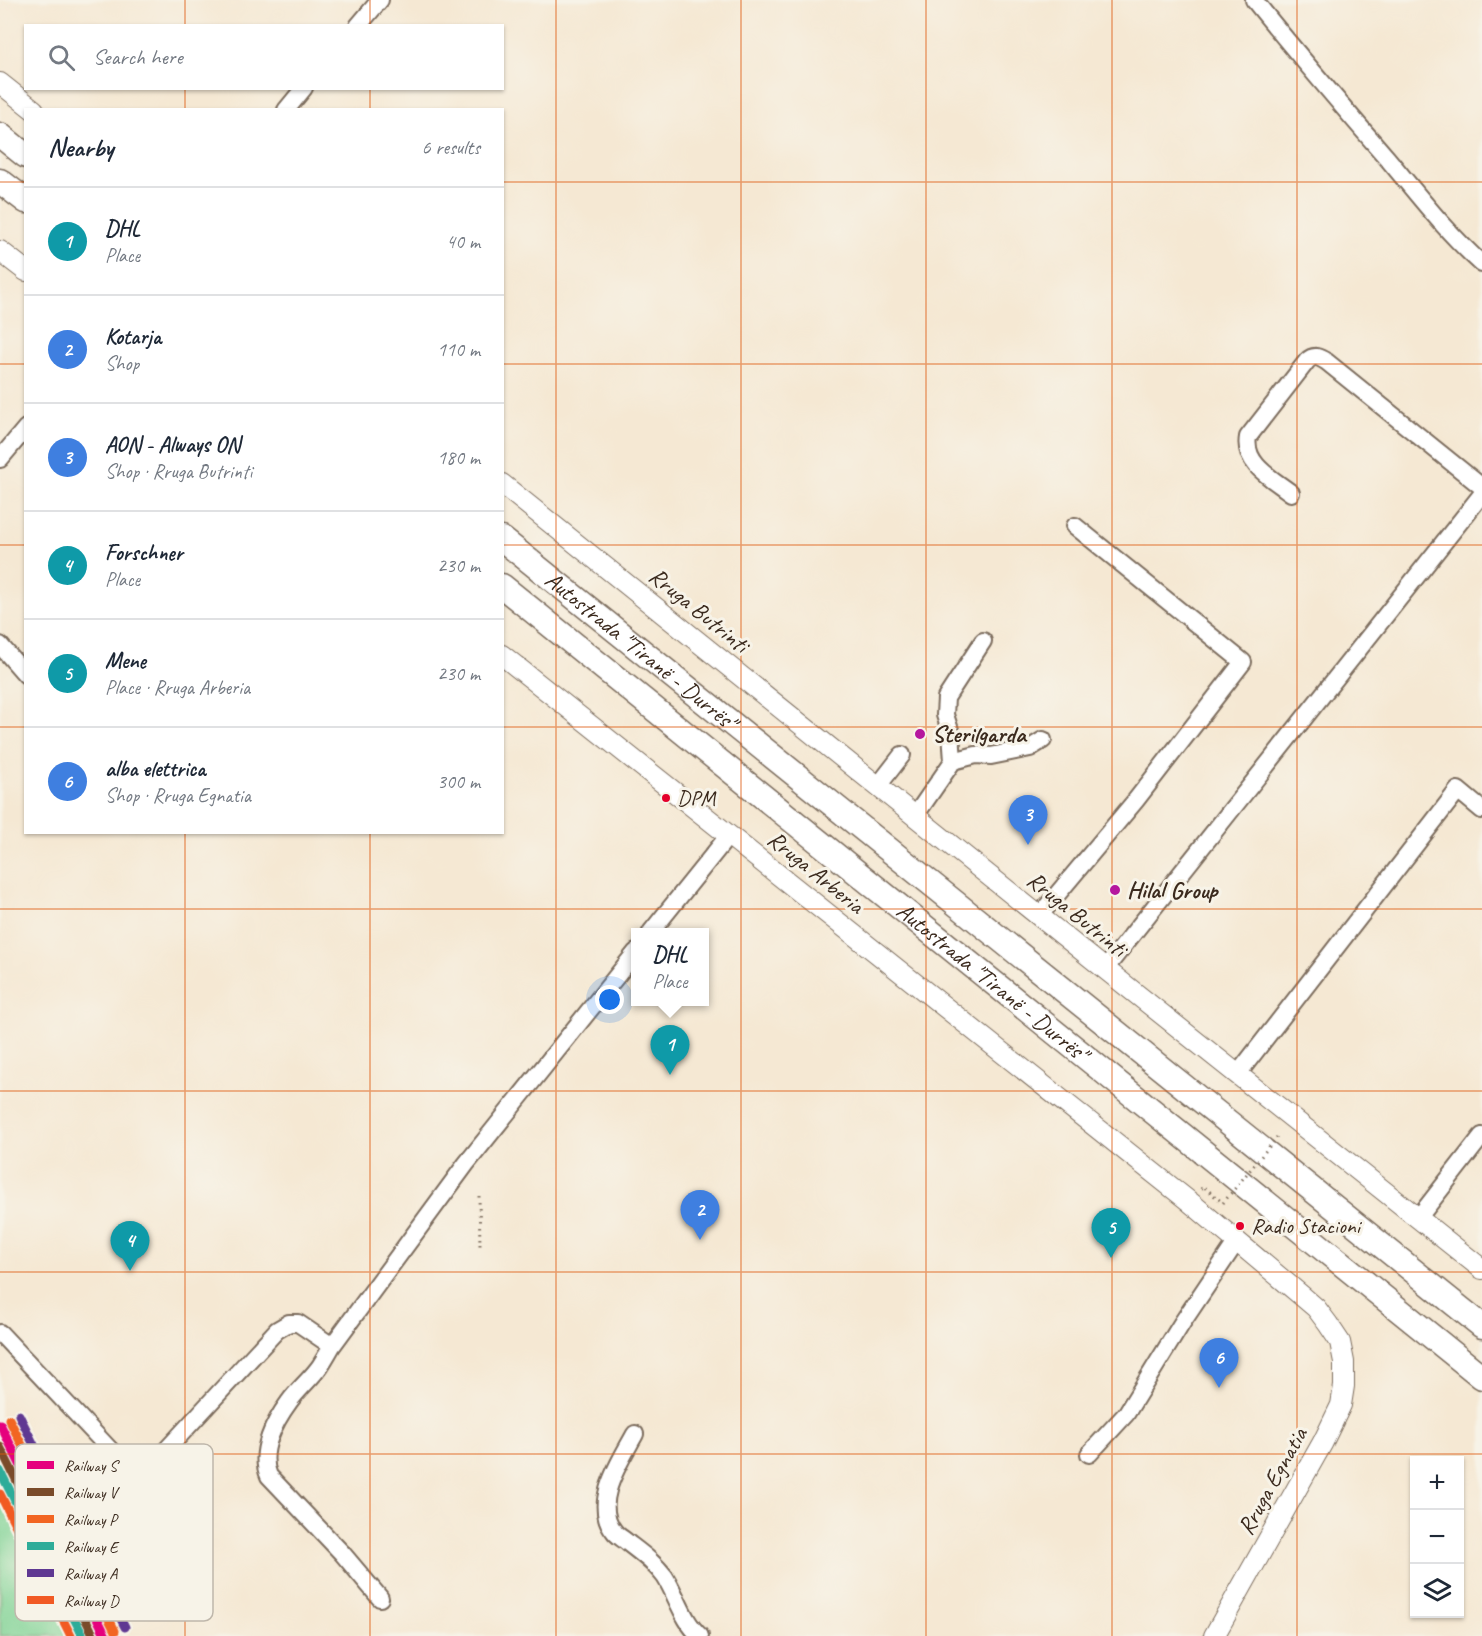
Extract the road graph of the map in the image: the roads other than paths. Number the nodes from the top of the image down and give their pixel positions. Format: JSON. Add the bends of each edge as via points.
{"nodes":[{"id":1,"x":380,"y":0,"type":"edge"},
{"id":2,"x":1254,"y":0,"type":"edge"},
{"id":3,"x":360,"y":24,"type":"edge"},
{"id":4,"x":0,"y":83,"type":"edge"},
{"id":5,"x":302,"y":90,"type":"edge"},
{"id":6,"x":31,"y":108,"type":"edge"},
{"id":7,"x":288,"y":108,"type":"edge"},
{"id":8,"x":0,"y":135,"type":"edge"},
{"id":9,"x":24,"y":154,"type":"edge"},
{"id":10,"x":0,"y":181,"type":"edge"},
{"id":11,"x":24,"y":199,"type":"edge"},
{"id":12,"x":0,"y":251,"type":"edge"},
{"id":13,"x":1482,"y":264,"type":"edge"},
{"id":14,"x":24,"y":269,"type":"edge"},
{"id":15,"x":24,"y":430,"type":"edge"},
{"id":16,"x":0,"y":459,"type":"edge"},
{"id":17,"x":504,"y":486,"type":"edge"},
{"id":18,"x":1482,"y":487,"type":"edge"},
{"id":19,"x":1291,"y":493,"type":"dead end"},
{"id":20,"x":1482,"y":494,"type":"edge"},
{"id":21,"x":1075,"y":526,"type":"dead end"},
{"id":22,"x":504,"y":541,"type":"edge"},
{"id":23,"x":504,"y":588,"type":"edge"},
{"id":24,"x":983,"y":641,"type":"dead end"},
{"id":25,"x":0,"y":645,"type":"edge"},
{"id":26,"x":504,"y":657,"type":"edge"},
{"id":27,"x":24,"y":673,"type":"edge"},
{"id":28,"x":1043,"y":740,"type":"dead end"},
{"id":29,"x":902,"y":755,"type":"dead end"},
{"id":30,"x":954,"y":761,"type":"junction"},
{"id":31,"x":878,"y":786,"type":"junction"},
{"id":32,"x":1482,"y":810,"type":"edge"},
{"id":33,"x":915,"y":816,"type":"junction"},
{"id":34,"x":729,"y":835,"type":"junction"},
{"id":35,"x":1039,"y":916,"type":"junction"},
{"id":36,"x":655,"y":928,"type":"edge"},
{"id":37,"x":631,"y":958,"type":"edge"},
{"id":38,"x":1105,"y":969,"type":"junction"},
{"id":39,"x":1238,"y":1075,"type":"junction"},
{"id":40,"x":1482,"y":1136,"type":"edge"},
{"id":41,"x":1419,"y":1217,"type":"junction"},
{"id":42,"x":1237,"y":1241,"type":"junction"},
{"id":43,"x":1482,"y":1269,"type":"edge"},
{"id":44,"x":1482,"y":1326,"type":"edge"},
{"id":45,"x":0,"y":1333,"type":"edge"},
{"id":46,"x":1340,"y":1342,"type":"joint"},
{"id":47,"x":333,"y":1346,"type":"junction"},
{"id":48,"x":1482,"y":1377,"type":"edge"},
{"id":49,"x":634,"y":1434,"type":"dead end"},
{"id":50,"x":105,"y":1444,"type":"edge"},
{"id":51,"x":172,"y":1444,"type":"edge"},
{"id":52,"x":1089,"y":1454,"type":"dead end"},
{"id":53,"x":0,"y":1485,"type":"edge"},
{"id":54,"x":15,"y":1513,"type":"edge"},
{"id":55,"x":380,"y":1598,"type":"dead end"},
{"id":56,"x":73,"y":1621,"type":"edge"},
{"id":57,"x":81,"y":1636,"type":"edge"},
{"id":58,"x":700,"y":1636,"type":"edge"},
{"id":59,"x":1214,"y":1636,"type":"edge"}],
"edges":[{"from":1,"to":3,"type":"street"},
{"from":2,"to":13,"type":"street","via":[[1436,219]]},
{"from":4,"to":6,"type":"main road"},
{"from":5,"to":7,"type":"street"},
{"from":8,"to":9,"type":"highway"},
{"from":10,"to":11,"type":"highway"},
{"from":12,"to":14,"type":"main road"},
{"from":15,"to":16,"type":"street"},
{"from":17,"to":31,"type":"main road","name":"Rruga Butrinti"},
{"from":18,"to":19,"type":"street","via":[[1316,356],[1307,361],[1248,437],[1254,464]]},
{"from":20,"to":38,"type":"street"},
{"from":21,"to":35,"type":"street","via":[[1243,662]]},
{"from":22,"to":44,"type":"highway","name":"Autostrada \"Tiranë - Durrës\""},
{"from":23,"to":48,"type":"highway","name":"Autostrada \"Tiranë - Durrës\""},
{"from":24,"to":30,"type":"street","via":[[946,698],[945,715]]},
{"from":25,"to":27,"type":"street"},
{"from":26,"to":34,"type":"main road","name":"Rruga Arberia"},
{"from":28,"to":30,"type":"street","via":[[1030,748]]},
{"from":29,"to":31,"type":"street"},
{"from":30,"to":33,"type":"street"},
{"from":31,"to":33,"type":"main road","name":"Rruga Butrinti"},
{"from":32,"to":39,"type":"street","via":[[1458,790]]},
{"from":33,"to":35,"type":"main road","name":"Rruga Butrinti"},
{"from":34,"to":36,"type":"street"},
{"from":34,"to":42,"type":"main road","name":"Rruga Arberia"},
{"from":35,"to":38,"type":"main road","name":"Rruga Butrinti"},
{"from":37,"to":47,"type":"street","via":[[466,1164]]},
{"from":38,"to":39,"type":"main road","name":"Rruga Butrinti"},
{"from":39,"to":41,"type":"main road","name":"Rruga Butrinti","via":[[1318,1130]]},
{"from":40,"to":41,"type":"street"},
{"from":41,"to":43,"type":"main road","name":"Rruga Butrinti"},
{"from":42,"to":46,"type":"main road","name":"Rruga Arberia","via":[[1316,1308]]},
{"from":42,"to":52,"type":"street","via":[[1126,1414]]},
{"from":45,"to":50,"type":"street"},
{"from":46,"to":59,"type":"main road","name":"Rruga Egnatia","via":[[1344,1386],[1334,1422]]},
{"from":47,"to":51,"type":"street","via":[[298,1323],[289,1323],[278,1330]]},
{"from":47,"to":55,"type":"street","via":[[278,1419],[265,1463],[273,1481]]},
{"from":49,"to":58,"type":"street","via":[[605,1495],[606,1517],[614,1532],[664,1577]]},
{"from":53,"to":54,"type":"street"},
{"from":56,"to":57,"type":"street"}]}
